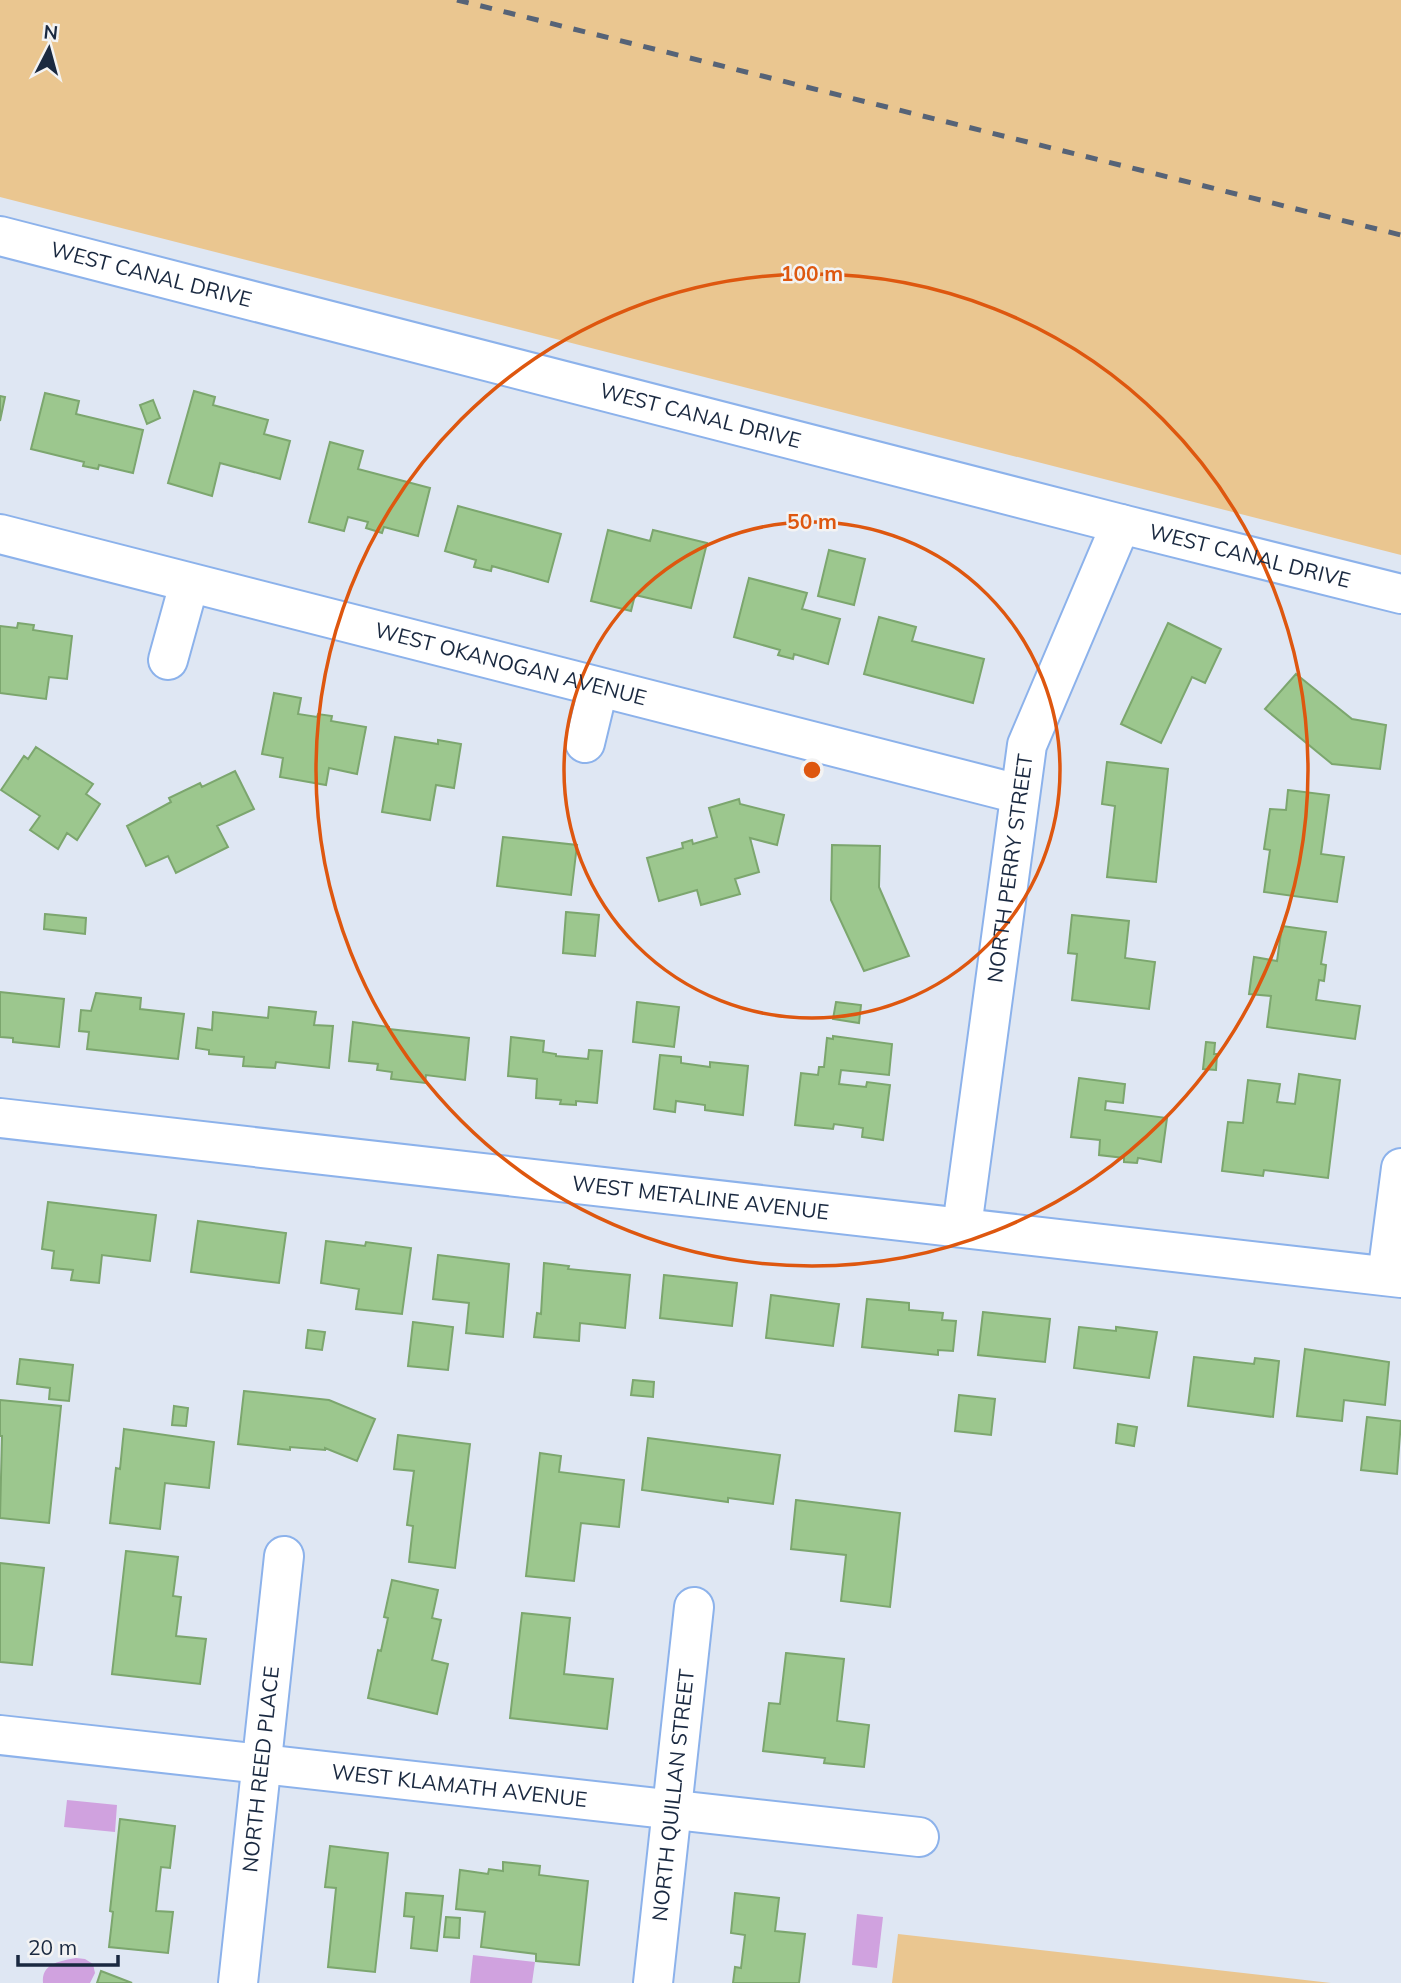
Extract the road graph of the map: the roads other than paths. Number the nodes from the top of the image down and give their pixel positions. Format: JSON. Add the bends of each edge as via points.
{"nodes":[{"id":1,"x":0,"y":236,"type":"edge"},
{"id":2,"x":1121,"y":524,"type":"junction"},
{"id":3,"x":0,"y":534,"type":"edge"},
{"id":4,"x":189,"y":584,"type":"junction"},
{"id":5,"x":1401,"y":594,"type":"edge"},
{"id":6,"x":168,"y":660,"type":"dead end"},
{"id":7,"x":598,"y":689,"type":"junction"},
{"id":8,"x":585,"y":743,"type":"dead end"},
{"id":9,"x":1019,"y":794,"type":"junction"},
{"id":10,"x":0,"y":1118,"type":"edge"},
{"id":11,"x":1401,"y":1168,"type":"edge"},
{"id":12,"x":962,"y":1227,"type":"junction"},
{"id":13,"x":1394,"y":1277,"type":"edge"},
{"id":14,"x":284,"y":1556,"type":"dead end"},
{"id":15,"x":694,"y":1606,"type":"dead end"},
{"id":16,"x":0,"y":1735,"type":"edge"},
{"id":17,"x":262,"y":1765,"type":"junction"},
{"id":18,"x":673,"y":1809,"type":"junction"},
{"id":19,"x":919,"y":1837,"type":"dead end"},
{"id":20,"x":238,"y":1983,"type":"edge"},
{"id":21,"x":653,"y":1983,"type":"edge"}],
"edges":[{"from":1,"to":2,"type":"street","name":"WEST CANAL DRIVE"},
{"from":2,"to":5,"type":"street","name":"WEST CANAL DRIVE"},
{"from":2,"to":9,"type":"street","name":"NORTH PERRY STREET","via":[[1027,746]]},
{"from":3,"to":4,"type":"street","name":"WEST OKANOGAN AVENUE"},
{"from":4,"to":6,"type":"street"},
{"from":4,"to":7,"type":"street","name":"WEST OKANOGAN AVENUE"},
{"from":7,"to":8,"type":"street"},
{"from":7,"to":9,"type":"street","name":"WEST OKANOGAN AVENUE"},
{"from":9,"to":12,"type":"street","name":"NORTH PERRY STREET"},
{"from":10,"to":12,"type":"street","name":"WEST METALINE AVENUE"},
{"from":11,"to":13,"type":"street"},
{"from":12,"to":13,"type":"street","name":"WEST METALINE AVENUE"},
{"from":14,"to":17,"type":"street","name":"NORTH REED PLACE"},
{"from":15,"to":18,"type":"street","name":"NORTH QUILLAN STREET"},
{"from":16,"to":17,"type":"street","name":"WEST KLAMATH AVENUE"},
{"from":17,"to":18,"type":"street","name":"WEST KLAMATH AVENUE"},
{"from":17,"to":20,"type":"street","name":"NORTH REED PLACE"},
{"from":18,"to":19,"type":"street","name":"WEST KLAMATH AVENUE"},
{"from":18,"to":21,"type":"street","name":"NORTH QUILLAN STREET"}]}
